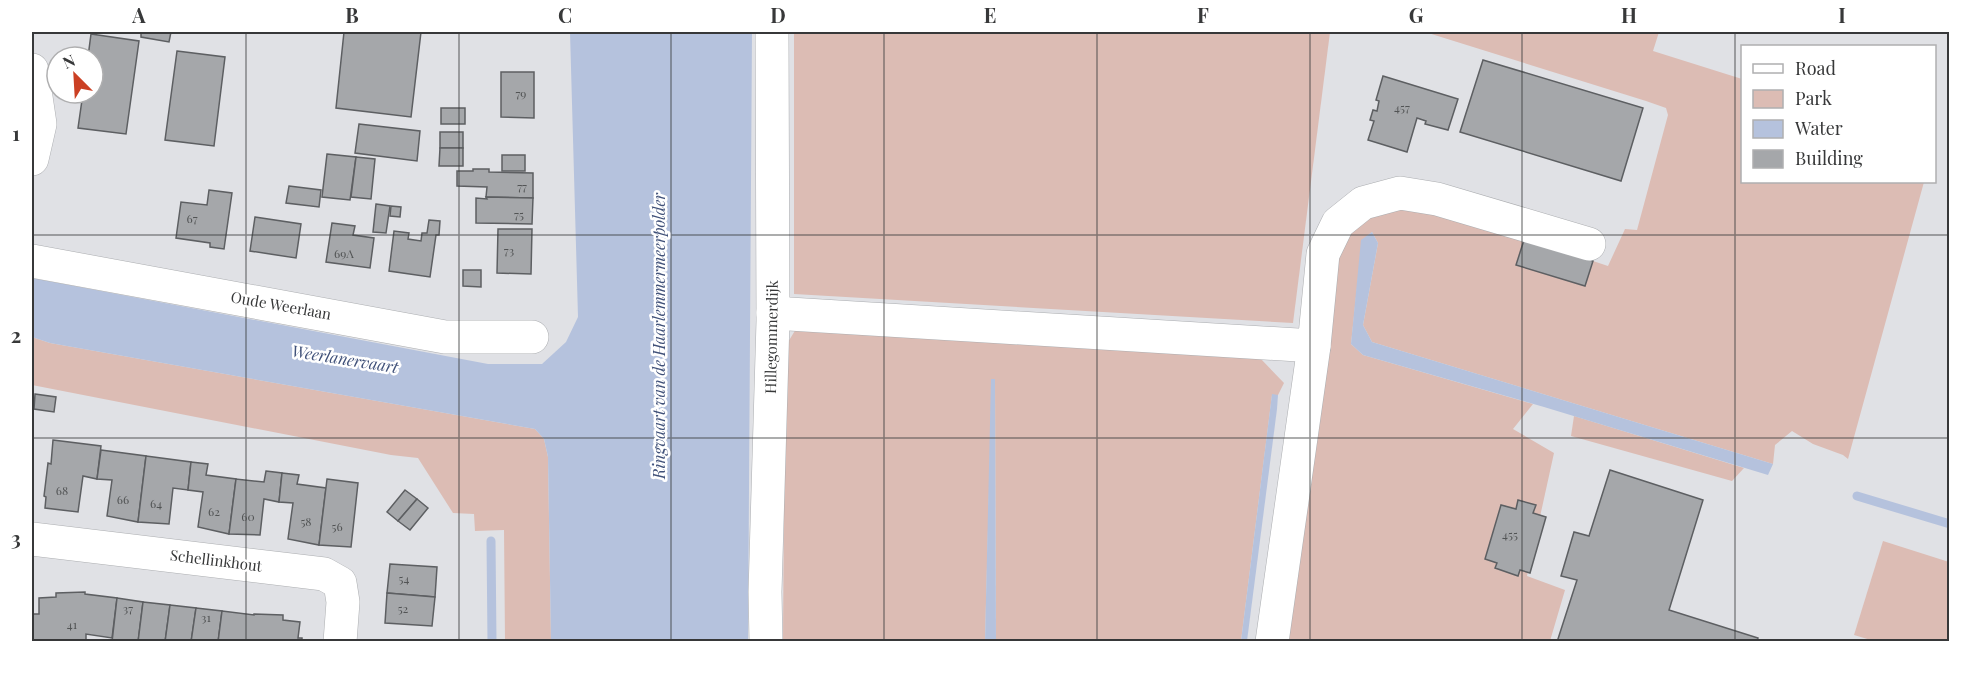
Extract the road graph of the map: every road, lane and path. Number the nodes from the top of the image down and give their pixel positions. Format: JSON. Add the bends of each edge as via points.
{"nodes":[{"id":1,"x":772,"y":32,"type":"edge"},
{"id":2,"x":32,"y":70,"type":"edge"},
{"id":3,"x":32,"y":159,"type":"edge"},
{"id":4,"x":1589,"y":244,"type":"dead end"},
{"id":5,"x":32,"y":261,"type":"edge"},
{"id":6,"x":773,"y":313,"type":"junction"},
{"id":7,"x":532,"y":338,"type":"dead end"},
{"id":8,"x":1314,"y":346,"type":"junction"},
{"id":9,"x":32,"y":539,"type":"edge"},
{"id":10,"x":340,"y":642,"type":"edge"},
{"id":11,"x":766,"y":642,"type":"edge"},
{"id":12,"x":1272,"y":642,"type":"edge"}],
"edges":[{"from":1,"to":6,"type":"street","name":"Hillegommerdijk"},
{"from":2,"to":3,"type":"street","via":[[40,123]]},
{"from":4,"to":8,"type":"street","via":[[1400,193],[1363,203],[1338,223],[1323,254]]},
{"from":5,"to":7,"type":"street","name":"Oude Weerlaan","via":[[445,337]]},
{"from":6,"to":8,"type":"street"},
{"from":6,"to":11,"type":"street","name":"Hillegommerdijk"},
{"from":8,"to":12,"type":"street"},
{"from":9,"to":10,"type":"street","name":"Schellinkhout","via":[[324,574],[340,583]]}]}
